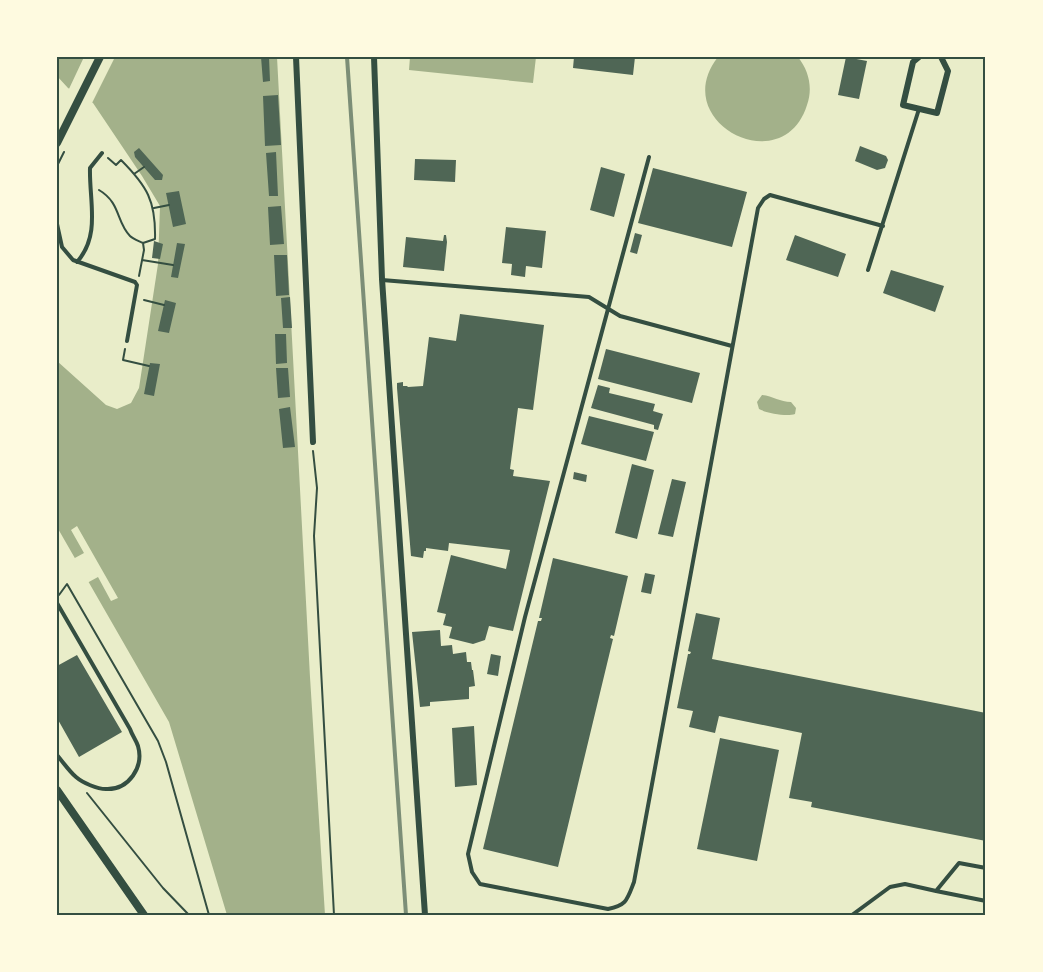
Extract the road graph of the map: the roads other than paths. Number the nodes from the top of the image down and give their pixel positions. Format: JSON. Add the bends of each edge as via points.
{"nodes":[{"id":1,"x":100,"y":57,"type":"edge"},
{"id":2,"x":296,"y":57,"type":"edge"},
{"id":3,"x":374,"y":57,"type":"edge"},
{"id":4,"x":919,"y":57,"type":"edge"},
{"id":5,"x":941,"y":57,"type":"edge"},
{"id":6,"x":919,"y":109,"type":"junction"},
{"id":7,"x":57,"y":143,"type":"edge"},
{"id":8,"x":102,"y":153,"type":"dead end"},
{"id":9,"x":649,"y":157,"type":"dead end"},
{"id":10,"x":57,"y":224,"type":"edge"},
{"id":11,"x":883,"y":226,"type":"junction"},
{"id":12,"x":77,"y":262,"type":"junction"},
{"id":13,"x":868,"y":270,"type":"dead end"},
{"id":14,"x":382,"y":279,"type":"junction"},
{"id":15,"x":608,"y":307,"type":"junction"},
{"id":16,"x":127,"y":341,"type":"road end"},
{"id":17,"x":732,"y":346,"type":"junction"},
{"id":18,"x":313,"y":442,"type":"road end"},
{"id":19,"x":57,"y":603,"type":"edge"},
{"id":20,"x":57,"y":755,"type":"edge"},
{"id":21,"x":57,"y":790,"type":"edge"},
{"id":22,"x":986,"y":868,"type":"edge"},
{"id":23,"x":936,"y":891,"type":"junction"},
{"id":24,"x":986,"y":901,"type":"edge"},
{"id":25,"x":144,"y":915,"type":"edge"},
{"id":26,"x":425,"y":915,"type":"edge"},
{"id":27,"x":852,"y":915,"type":"edge"}],
"edges":[{"from":1,"to":7,"type":"street"},
{"from":2,"to":18,"type":"street"},
{"from":3,"to":14,"type":"street"},
{"from":4,"to":6,"type":"street","via":[[913,63],[903,105]]},
{"from":5,"to":6,"type":"street","via":[[948,71],[937,113]]},
{"from":6,"to":11,"type":"lane"},
{"from":8,"to":12,"type":"lane","via":[[90,168],[92,229],[86,250]]},
{"from":9,"to":15,"type":"lane"},
{"from":10,"to":12,"type":"lane","via":[[62,247]]},
{"from":11,"to":13,"type":"lane"},
{"from":11,"to":17,"type":"lane","via":[[770,195],[764,199],[758,208]]},
{"from":12,"to":16,"type":"lane","via":[[137,285]]},
{"from":14,"to":15,"type":"lane","via":[[589,297]]},
{"from":14,"to":26,"type":"street"},
{"from":15,"to":17,"type":"lane","via":[[620,316]]},
{"from":15,"to":17,"type":"lane","via":[[525,617],[468,854],[480,884],[608,909],[627,901],[634,882]]},
{"from":19,"to":20,"type":"lane","via":[[130,729],[139,759],[129,781],[121,787],[106,789],[75,776]]},
{"from":21,"to":25,"type":"street"},
{"from":22,"to":23,"type":"lane","via":[[959,863]]},
{"from":23,"to":24,"type":"lane"},
{"from":23,"to":27,"type":"lane","via":[[905,884],[890,887]]}]}
